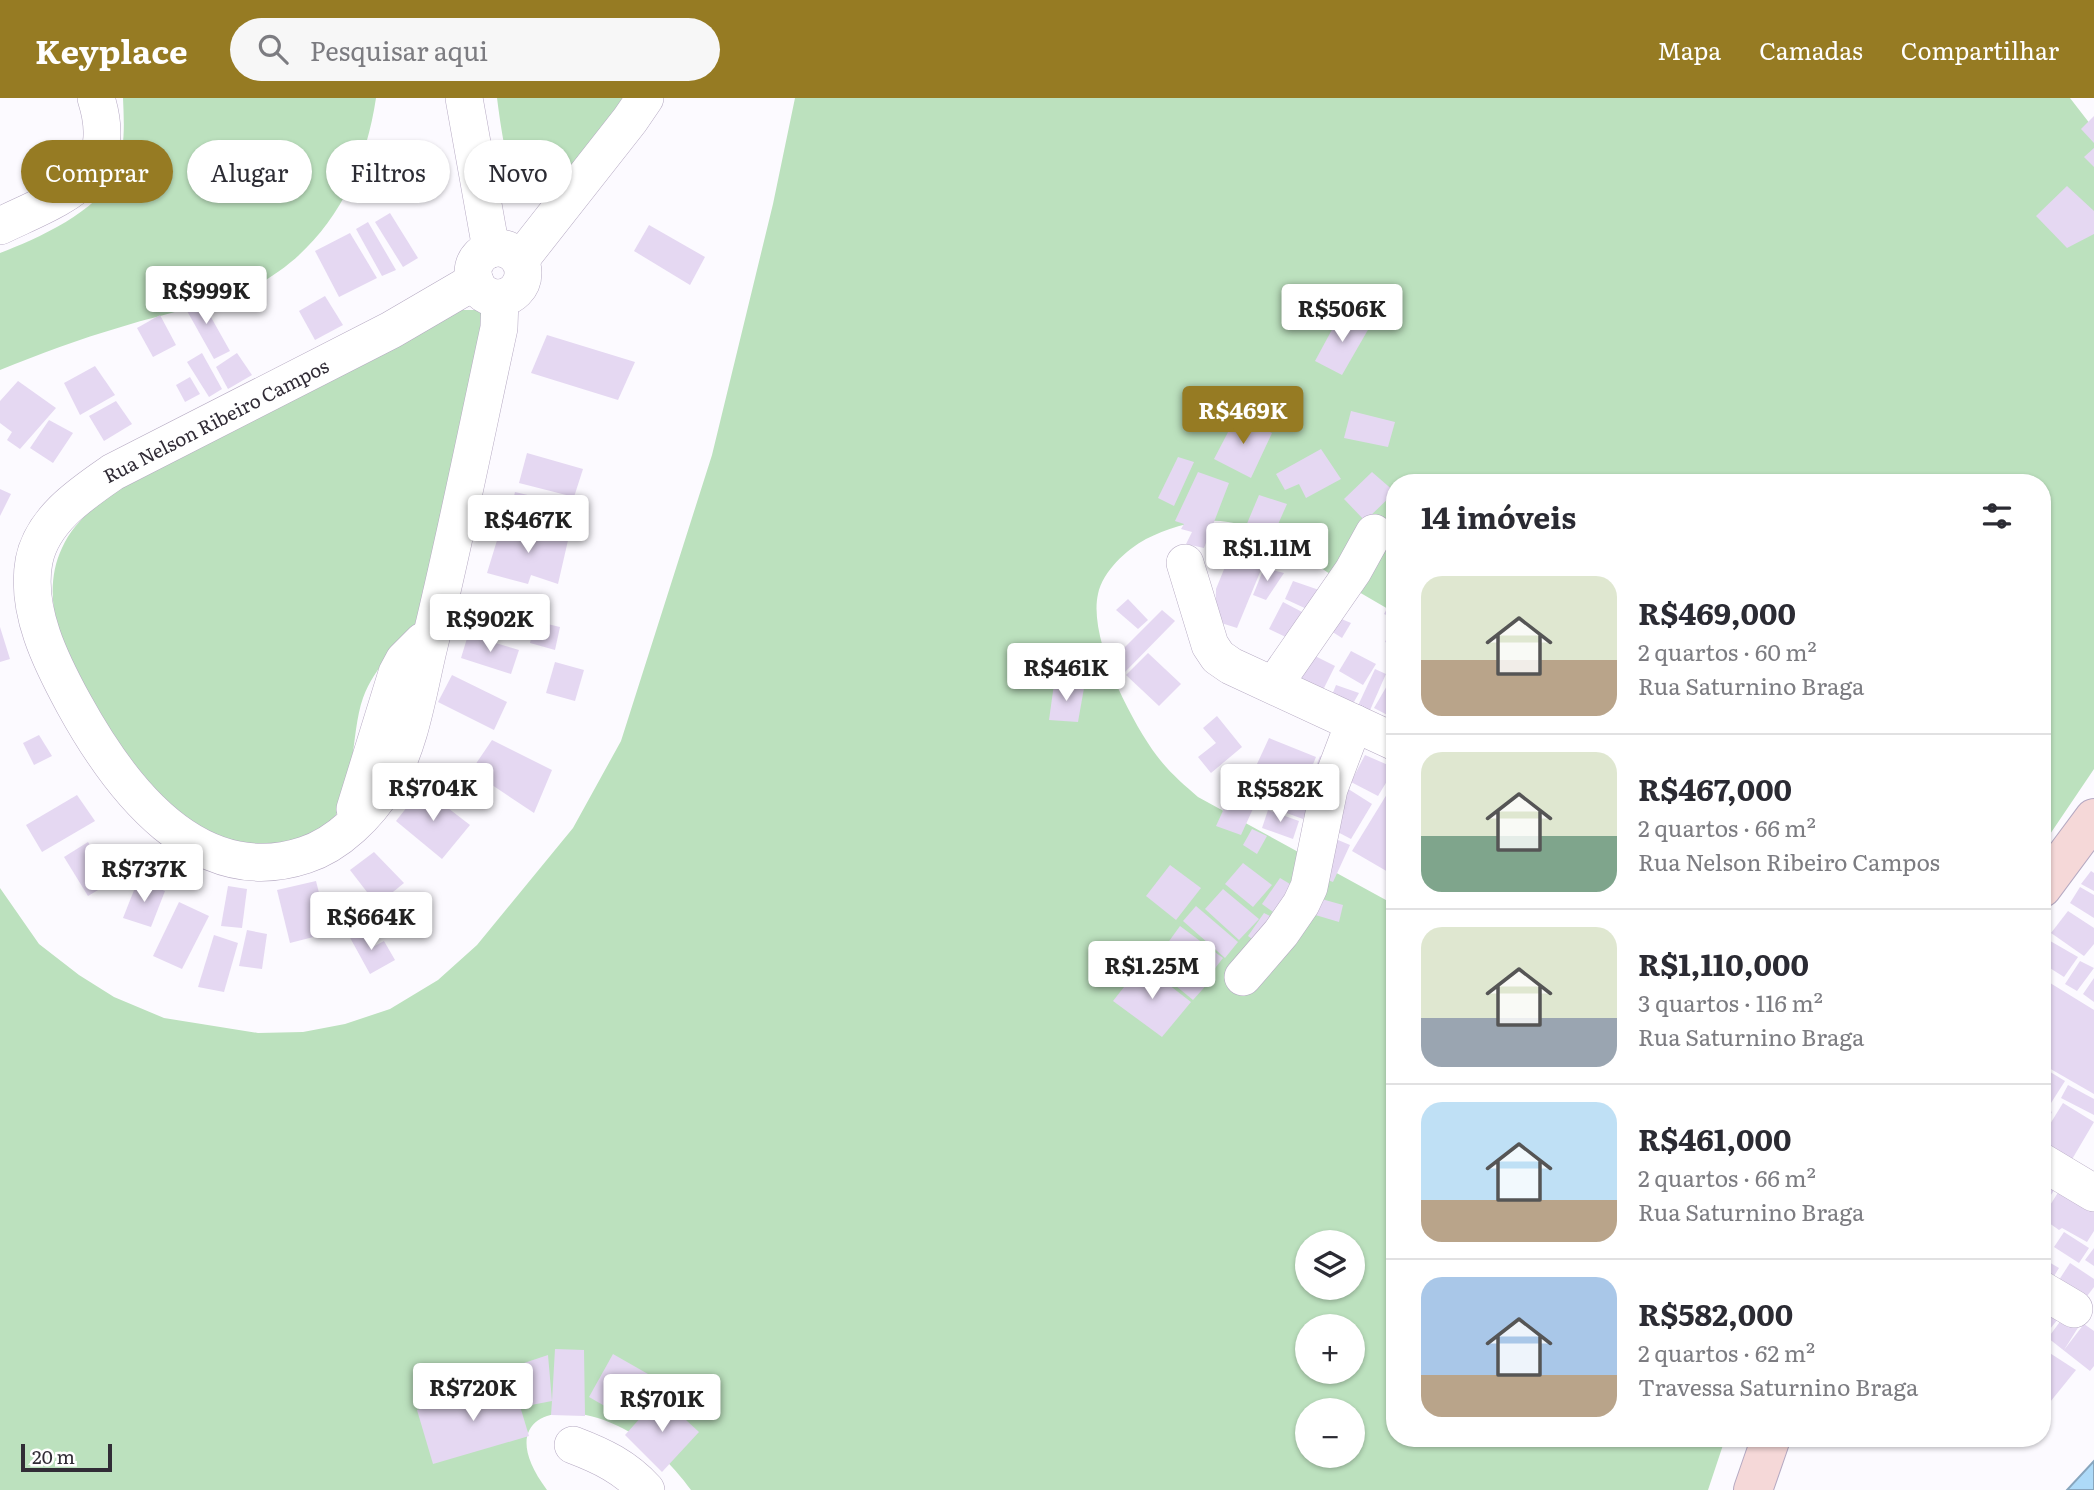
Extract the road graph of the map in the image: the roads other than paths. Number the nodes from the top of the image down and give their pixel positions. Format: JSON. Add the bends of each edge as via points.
{"nodes":[{"id":1,"x":96,"y":98,"type":"edge"},
{"id":2,"x":464,"y":98,"type":"edge"},
{"id":3,"x":645,"y":98,"type":"edge"},
{"id":4,"x":0,"y":226,"type":"edge"},
{"id":5,"x":497,"y":272,"type":"junction"},
{"id":6,"x":1374,"y":533,"type":"dead end"},
{"id":7,"x":1185,"y":563,"type":"dead end"},
{"id":8,"x":1274,"y":685,"type":"junction"},
{"id":9,"x":1354,"y":723,"type":"junction"},
{"id":10,"x":1386,"y":738,"type":"edge"},
{"id":11,"x":2090,"y":831,"type":"edge"},
{"id":12,"x":2051,"y":877,"type":"edge"},
{"id":13,"x":1242,"y":977,"type":"dead end"},
{"id":14,"x":2051,"y":1167,"type":"edge"},
{"id":15,"x":2094,"y":1193,"type":"edge"},
{"id":16,"x":2051,"y":1295,"type":"edge"},
{"id":17,"x":2074,"y":1309,"type":"dead end"},
{"id":18,"x":573,"y":1445,"type":"dead end"},
{"id":19,"x":1768,"y":1447,"type":"edge"},
{"id":20,"x":646,"y":1490,"type":"edge"},
{"id":21,"x":1754,"y":1490,"type":"edge"}],
"edges":[{"from":1,"to":4,"type":"street","via":[[103,133],[101,149],[87,177],[52,201]]},
{"from":2,"to":5,"type":"street","name":"Rua Nelson Ribeiro Campos"},
{"from":3,"to":5,"type":"street","name":"Rua Nelson Ribeiro Campos"},
{"from":5,"to":5,"type":"street","name":"Rua Nelson Ribeiro Campos","via":[[113,472],[60,513],[48,528],[34,559],[34,597],[50,657],[94,740],[129,788],[169,827],[193,843],[243,862],[291,860],[332,842],[371,807],[387,783],[410,724],[499,328]]},
{"from":6,"to":8,"type":"street"},
{"from":7,"to":8,"type":"street","via":[[1210,645],[1218,657]]},
{"from":8,"to":9,"type":"street"},
{"from":9,"to":10,"type":"street"},
{"from":9,"to":13,"type":"street","via":[[1329,789],[1309,887],[1280,933]]},
{"from":11,"to":12,"type":"main road"},
{"from":14,"to":15,"type":"street"},
{"from":16,"to":17,"type":"street"},
{"from":18,"to":20,"type":"street","via":[[619,1466]]},
{"from":19,"to":21,"type":"main road"}]}
